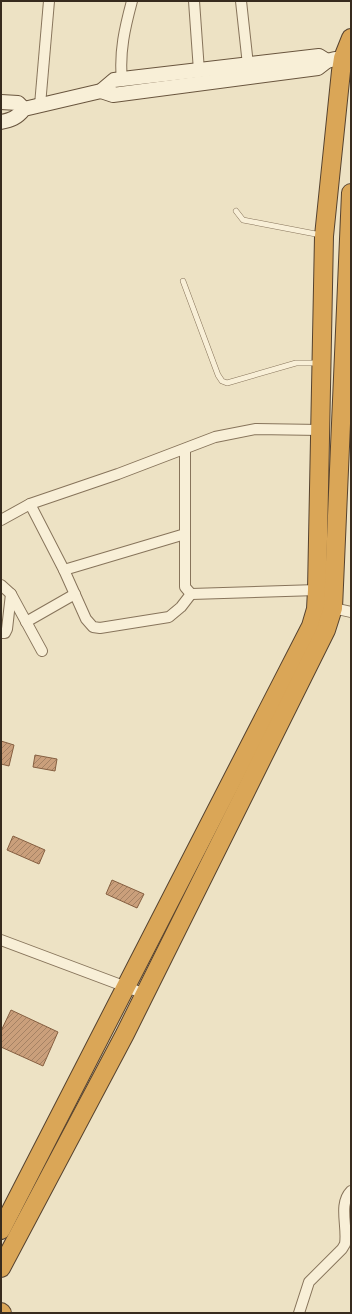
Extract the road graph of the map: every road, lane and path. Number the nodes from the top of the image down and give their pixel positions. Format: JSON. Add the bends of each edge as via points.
{"nodes":[{"id":1,"x":49,"y":1,"type":"edge"},
{"id":2,"x":132,"y":1,"type":"edge"},
{"id":3,"x":194,"y":1,"type":"edge"},
{"id":4,"x":241,"y":1,"type":"edge"},
{"id":5,"x":351,"y":38,"type":"edge"},
{"id":6,"x":340,"y":59,"type":"edge"},
{"id":7,"x":248,"y":65,"type":"junction"},
{"id":8,"x":199,"y":71,"type":"junction"},
{"id":9,"x":122,"y":80,"type":"junction"},
{"id":10,"x":101,"y":91,"type":"junction"},
{"id":11,"x":6,"y":102,"type":"edge"},
{"id":12,"x":40,"y":105,"type":"junction"},
{"id":13,"x":24,"y":109,"type":"junction"},
{"id":14,"x":5,"y":121,"type":"edge"},
{"id":15,"x":351,"y":193,"type":"edge"},
{"id":16,"x":236,"y":211,"type":"dead end"},
{"id":17,"x":324,"y":236,"type":"junction"},
{"id":18,"x":183,"y":280,"type":"dead end"},
{"id":19,"x":321,"y":363,"type":"junction"},
{"id":20,"x":320,"y":430,"type":"junction"},
{"id":21,"x":185,"y":449,"type":"junction"},
{"id":22,"x":30,"y":504,"type":"junction"},
{"id":23,"x":1,"y":520,"type":"edge"},
{"id":24,"x":185,"y":534,"type":"junction"},
{"id":25,"x":64,"y":570,"type":"junction"},
{"id":26,"x":1,"y":585,"type":"edge"},
{"id":27,"x":317,"y":590,"type":"junction"},
{"id":28,"x":11,"y":594,"type":"junction"},
{"id":29,"x":75,"y":594,"type":"junction"},
{"id":30,"x":192,"y":594,"type":"junction"},
{"id":31,"x":333,"y":608,"type":"junction"},
{"id":32,"x":351,"y":612,"type":"edge"},
{"id":33,"x":26,"y":622,"type":"junction"},
{"id":34,"x":1,"y":633,"type":"edge"},
{"id":35,"x":42,"y":651,"type":"dead end"},
{"id":36,"x":1,"y":940,"type":"edge"},
{"id":37,"x":127,"y":987,"type":"junction"},
{"id":38,"x":145,"y":994,"type":"junction"},
{"id":39,"x":351,"y":1191,"type":"edge"},
{"id":40,"x":1,"y":1230,"type":"edge"},
{"id":41,"x":1,"y":1268,"type":"edge"},
{"id":42,"x":299,"y":1313,"type":"edge"}],
"edges":[{"from":1,"to":12,"type":"street"},
{"from":2,"to":9,"type":"street","via":[[120,60]]},
{"from":3,"to":8,"type":"street"},
{"from":4,"to":7,"type":"street"},
{"from":5,"to":6,"type":"highway"},
{"from":6,"to":7,"type":"street","via":[[319,56]]},
{"from":6,"to":10,"type":"street","via":[[318,68],[168,89],[113,95]]},
{"from":6,"to":17,"type":"highway"},
{"from":7,"to":8,"type":"street"},
{"from":8,"to":9,"type":"street"},
{"from":9,"to":10,"type":"street","via":[[114,80]]},
{"from":10,"to":12,"type":"street"},
{"from":11,"to":13,"type":"street","via":[[18,103]]},
{"from":12,"to":13,"type":"street"},
{"from":13,"to":14,"type":"street","via":[[19,116]]},
{"from":15,"to":31,"type":"highway"},
{"from":16,"to":17,"type":"lane","via":[[239,217],[247,222]]},
{"from":17,"to":19,"type":"highway"},
{"from":18,"to":19,"type":"lane","via":[[222,381],[228,384],[296,363]]},
{"from":19,"to":20,"type":"highway"},
{"from":20,"to":21,"type":"street","via":[[273,428],[238,431]]},
{"from":20,"to":27,"type":"highway"},
{"from":21,"to":22,"type":"street"},
{"from":21,"to":24,"type":"street"},
{"from":22,"to":23,"type":"street"},
{"from":22,"to":25,"type":"street"},
{"from":24,"to":25,"type":"street"},
{"from":24,"to":30,"type":"street","via":[[185,587]]},
{"from":25,"to":29,"type":"street"},
{"from":26,"to":28,"type":"street"},
{"from":27,"to":30,"type":"street"},
{"from":27,"to":37,"type":"highway","via":[[316,609],[311,626]]},
{"from":28,"to":33,"type":"street"},
{"from":28,"to":34,"type":"street","via":[[7,630]]},
{"from":29,"to":30,"type":"street","via":[[89,623],[100,628],[169,617]]},
{"from":29,"to":33,"type":"street"},
{"from":31,"to":32,"type":"street"},
{"from":31,"to":38,"type":"highway","via":[[322,637]]},
{"from":33,"to":35,"type":"street"},
{"from":36,"to":37,"type":"street"},
{"from":37,"to":38,"type":"street"},
{"from":37,"to":40,"type":"highway"},
{"from":38,"to":41,"type":"highway"},
{"from":39,"to":42,"type":"street","via":[[344,1203],[345,1244],[309,1282]]}]}
